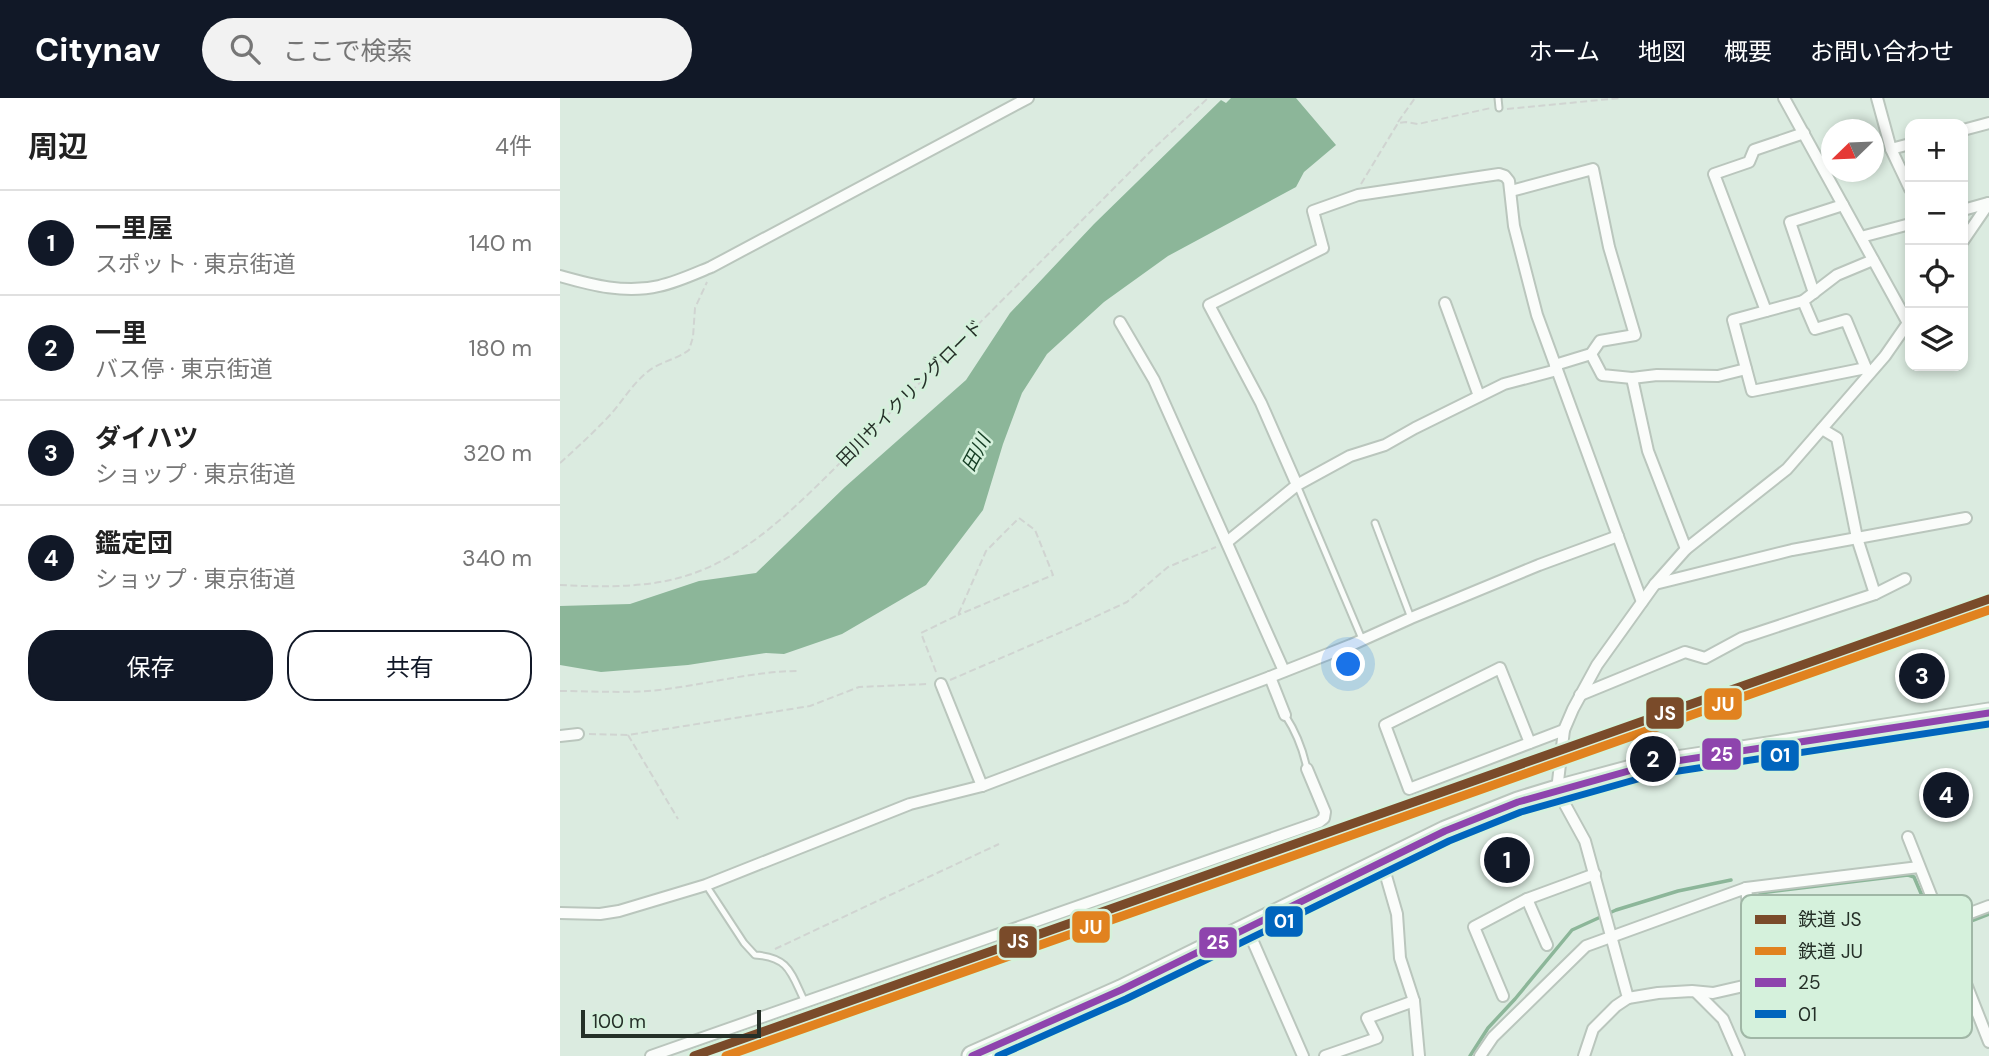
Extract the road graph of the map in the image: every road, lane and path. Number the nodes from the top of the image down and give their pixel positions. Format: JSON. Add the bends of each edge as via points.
{"nodes":[{"id":1,"x":1028,"y":98,"type":"edge"},
{"id":2,"x":1208,"y":98,"type":"edge"},
{"id":3,"x":1415,"y":98,"type":"edge"},
{"id":4,"x":1498,"y":98,"type":"edge"},
{"id":5,"x":1620,"y":98,"type":"edge"},
{"id":6,"x":1784,"y":98,"type":"edge"},
{"id":7,"x":1877,"y":98,"type":"edge"},
{"id":8,"x":1499,"y":108,"type":"junction"},
{"id":9,"x":1398,"y":123,"type":"junction"},
{"id":10,"x":1989,"y":123,"type":"edge"},
{"id":11,"x":1968,"y":129,"type":"edge"},
{"id":12,"x":1804,"y":133,"type":"junction"},
{"id":13,"x":1905,"y":145,"type":"edge"},
{"id":14,"x":1891,"y":149,"type":"junction"},
{"id":15,"x":1907,"y":182,"type":"edge"},
{"id":16,"x":1511,"y":191,"type":"junction"},
{"id":17,"x":1358,"y":195,"type":"junction"},
{"id":18,"x":1989,"y":204,"type":"edge"},
{"id":19,"x":1843,"y":205,"type":"junction"},
{"id":20,"x":1968,"y":209,"type":"edge"},
{"id":21,"x":1905,"y":225,"type":"edge"},
{"id":22,"x":1968,"y":234,"type":"edge"},
{"id":23,"x":1861,"y":237,"type":"junction"},
{"id":24,"x":1873,"y":260,"type":"junction"},
{"id":25,"x":711,"y":267,"type":"junction"},
{"id":26,"x":560,"y":276,"type":"edge"},
{"id":27,"x":1814,"y":293,"type":"junction"},
{"id":28,"x":1803,"y":301,"type":"junction"},
{"id":29,"x":1445,"y":303,"type":"dead end"},
{"id":30,"x":1766,"y":311,"type":"junction"},
{"id":31,"x":1905,"y":314,"type":"edge"},
{"id":32,"x":1121,"y":322,"type":"dead end"},
{"id":33,"x":1905,"y":327,"type":"edge"},
{"id":34,"x":1591,"y":354,"type":"junction"},
{"id":35,"x":1556,"y":367,"type":"junction"},
{"id":36,"x":1746,"y":369,"type":"junction"},
{"id":37,"x":1867,"y":372,"type":"junction"},
{"id":38,"x":1632,"y":378,"type":"junction"},
{"id":39,"x":1479,"y":396,"type":"junction"},
{"id":40,"x":1822,"y":429,"type":"junction"},
{"id":41,"x":560,"y":463,"type":"edge"},
{"id":42,"x":1297,"y":485,"type":"junction"},
{"id":43,"x":1966,"y":518,"type":"dead end"},
{"id":44,"x":1374,"y":523,"type":"dead end"},
{"id":45,"x":1618,"y":536,"type":"junction"},
{"id":46,"x":1857,"y":538,"type":"junction"},
{"id":47,"x":1227,"y":542,"type":"junction"},
{"id":48,"x":1686,"y":549,"type":"junction"},
{"id":49,"x":1905,"y":579,"type":"dead end"},
{"id":50,"x":1655,"y":584,"type":"junction"},
{"id":51,"x":560,"y":585,"type":"edge"},
{"id":52,"x":1875,"y":594,"type":"junction"},
{"id":53,"x":1642,"y":602,"type":"junction"},
{"id":54,"x":958,"y":615,"type":"junction"},
{"id":55,"x":1411,"y":618,"type":"junction"},
{"id":56,"x":1362,"y":639,"type":"junction"},
{"id":57,"x":800,"y":671,"type":"dead end"},
{"id":58,"x":1284,"y":671,"type":"junction"},
{"id":59,"x":1270,"y":677,"type":"junction"},
{"id":60,"x":941,"y":684,"type":"junction"},
{"id":61,"x":560,"y":691,"type":"edge"},
{"id":62,"x":1580,"y":695,"type":"junction"},
{"id":63,"x":1989,"y":713,"type":"edge"},
{"id":64,"x":1285,"y":715,"type":"joint"},
{"id":65,"x":1564,"y":730,"type":"junction"},
{"id":66,"x":578,"y":734,"type":"joint"},
{"id":67,"x":628,"y":735,"type":"junction"},
{"id":68,"x":560,"y":736,"type":"edge"},
{"id":69,"x":1530,"y":743,"type":"junction"},
{"id":70,"x":1307,"y":769,"type":"joint"},
{"id":71,"x":982,"y":786,"type":"junction"},
{"id":72,"x":1557,"y":789,"type":"junction"},
{"id":73,"x":678,"y":819,"type":"dead end"},
{"id":74,"x":1908,"y":837,"type":"dead end"},
{"id":75,"x":999,"y":845,"type":"dead end"},
{"id":76,"x":1382,"y":862,"type":"junction"},
{"id":77,"x":1919,"y":867,"type":"junction"},
{"id":78,"x":1595,"y":874,"type":"junction"},
{"id":79,"x":706,"y":885,"type":"junction"},
{"id":80,"x":1746,"y":888,"type":"junction"},
{"id":81,"x":1747,"y":895,"type":"edge"},
{"id":82,"x":1930,"y":895,"type":"edge"},
{"id":83,"x":1527,"y":899,"type":"junction"},
{"id":84,"x":1989,"y":906,"type":"edge"},
{"id":85,"x":560,"y":913,"type":"edge"},
{"id":86,"x":1972,"y":913,"type":"edge"},
{"id":87,"x":1247,"y":928,"type":"junction"},
{"id":88,"x":1611,"y":936,"type":"junction"},
{"id":89,"x":1547,"y":945,"type":"dead end"},
{"id":90,"x":770,"y":956,"type":"junction"},
{"id":91,"x":1741,"y":987,"type":"edge"},
{"id":92,"x":1696,"y":992,"type":"junction"},
{"id":93,"x":1503,"y":996,"type":"dead end"},
{"id":94,"x":1628,"y":998,"type":"junction"},
{"id":95,"x":1972,"y":999,"type":"edge"},
{"id":96,"x":1414,"y":1001,"type":"junction"},
{"id":97,"x":804,"y":1002,"type":"junction"},
{"id":98,"x":1989,"y":1042,"type":"edge"},
{"id":99,"x":984,"y":1054,"type":"edge"},
{"id":100,"x":651,"y":1056,"type":"edge"},
{"id":101,"x":1303,"y":1056,"type":"edge"},
{"id":102,"x":1325,"y":1056,"type":"edge"},
{"id":103,"x":1419,"y":1056,"type":"edge"},
{"id":104,"x":1480,"y":1056,"type":"edge"},
{"id":105,"x":1584,"y":1056,"type":"edge"},
{"id":106,"x":1739,"y":1056,"type":"edge"}],
"edges":[{"from":1,"to":25,"type":"street"},
{"from":2,"to":51,"type":"path","name":"田川サイクリングロード","via":[[773,527],[727,558],[682,577],[637,584]]},
{"from":3,"to":9,"type":"path"},
{"from":4,"to":8,"type":"lane"},
{"from":5,"to":8,"type":"path"},
{"from":6,"to":12,"type":"street"},
{"from":7,"to":14,"type":"street"},
{"from":8,"to":9,"type":"path","via":[[1418,124]]},
{"from":9,"to":17,"type":"path"},
{"from":10,"to":11,"type":"street"},
{"from":12,"to":19,"type":"street"},
{"from":12,"to":30,"type":"street","via":[[1754,150],[1749,162],[1714,174]]},
{"from":13,"to":14,"type":"street"},
{"from":14,"to":15,"type":"street"},
{"from":16,"to":17,"type":"street","via":[[1509,181],[1499,174]]},
{"from":16,"to":34,"type":"street","via":[[1593,170],[1635,335],[1600,341]]},
{"from":16,"to":35,"type":"street","via":[[1514,226]]},
{"from":17,"to":42,"type":"street","via":[[1313,211],[1323,248],[1209,304]]},
{"from":18,"to":20,"type":"street"},
{"from":18,"to":22,"type":"street"},
{"from":19,"to":23,"type":"street"},
{"from":19,"to":27,"type":"street","via":[[1790,222]]},
{"from":21,"to":23,"type":"street"},
{"from":23,"to":24,"type":"street"},
{"from":24,"to":27,"type":"street","via":[[1838,275]]},
{"from":24,"to":31,"type":"street"},
{"from":25,"to":26,"type":"street","via":[[639,289]]},
{"from":25,"to":41,"type":"path","via":[[695,308],[689,349],[643,376]]},
{"from":27,"to":28,"type":"street"},
{"from":28,"to":30,"type":"street"},
{"from":28,"to":37,"type":"street","via":[[1815,329],[1846,320]]},
{"from":29,"to":39,"type":"street"},
{"from":30,"to":36,"type":"street","via":[[1732,320]]},
{"from":32,"to":47,"type":"street","via":[[1154,380]]},
{"from":33,"to":37,"type":"street"},
{"from":34,"to":35,"type":"street"},
{"from":34,"to":38,"type":"street","via":[[1602,375]]},
{"from":35,"to":39,"type":"street"},
{"from":35,"to":45,"type":"street"},
{"from":36,"to":37,"type":"street","via":[[1752,391]]},
{"from":36,"to":38,"type":"street","via":[[1718,376]]},
{"from":37,"to":40,"type":"street"},
{"from":38,"to":48,"type":"street","via":[[1647,452]]},
{"from":39,"to":42,"type":"street"},
{"from":40,"to":46,"type":"street","via":[[1836,438]]},
{"from":40,"to":48,"type":"street","via":[[1787,469]]},
{"from":42,"to":47,"type":"street"},
{"from":42,"to":56,"type":"lane"},
{"from":43,"to":46,"type":"street"},
{"from":44,"to":55,"type":"lane"},
{"from":45,"to":53,"type":"street"},
{"from":45,"to":55,"type":"street"},
{"from":46,"to":50,"type":"street"},
{"from":46,"to":52,"type":"street"},
{"from":47,"to":58,"type":"street"},
{"from":47,"to":60,"type":"path","via":[[1168,567],[1127,602]]},
{"from":48,"to":50,"type":"street"},
{"from":49,"to":52,"type":"street"},
{"from":50,"to":53,"type":"street"},
{"from":52,"to":62,"type":"street","via":[[1742,638],[1705,658],[1685,652]]},
{"from":53,"to":62,"type":"street"},
{"from":54,"to":54,"type":"path","via":[[986,551],[1019,518],[1035,530],[1053,575]]},
{"from":54,"to":60,"type":"path","via":[[921,633]]},
{"from":55,"to":56,"type":"street"},
{"from":56,"to":58,"type":"street"},
{"from":57,"to":61,"type":"path","via":[[648,691]]},
{"from":58,"to":59,"type":"street"},
{"from":59,"to":64,"type":"street"},
{"from":59,"to":71,"type":"street"},
{"from":60,"to":67,"type":"path","via":[[859,687],[810,706]]},
{"from":60,"to":71,"type":"street"},
{"from":62,"to":65,"type":"street"},
{"from":63,"to":72,"type":"highway","via":[[1650,765]]},
{"from":64,"to":70,"type":"lane"},
{"from":65,"to":69,"type":"street"},
{"from":65,"to":72,"type":"street"},
{"from":66,"to":67,"type":"path"},
{"from":66,"to":68,"type":"street"},
{"from":67,"to":73,"type":"path"},
{"from":69,"to":69,"type":"street","via":[[1409,789],[1385,725],[1500,668]]},
{"from":70,"to":97,"type":"street","via":[[1325,812],[1319,822]]},
{"from":71,"to":79,"type":"street","via":[[910,804]]},
{"from":72,"to":76,"type":"highway","via":[[1445,831]]},
{"from":72,"to":78,"type":"street","via":[[1585,841]]},
{"from":74,"to":77,"type":"street"},
{"from":75,"to":90,"type":"path","via":[[776,947]]},
{"from":76,"to":87,"type":"highway"},
{"from":76,"to":96,"type":"street","via":[[1397,914],[1400,958]]},
{"from":77,"to":80,"type":"street"},
{"from":77,"to":82,"type":"street"},
{"from":78,"to":83,"type":"street"},
{"from":78,"to":88,"type":"street"},
{"from":79,"to":85,"type":"street","via":[[619,911]]},
{"from":79,"to":90,"type":"lane","via":[[744,943],[755,954]]},
{"from":80,"to":81,"type":"street"},
{"from":80,"to":88,"type":"street"},
{"from":83,"to":89,"type":"street"},
{"from":83,"to":93,"type":"street","via":[[1474,927]]},
{"from":84,"to":86,"type":"street"},
{"from":87,"to":99,"type":"highway"},
{"from":87,"to":101,"type":"street"},
{"from":88,"to":94,"type":"street"},
{"from":88,"to":104,"type":"street","via":[[1586,946],[1493,1037]]},
{"from":90,"to":97,"type":"lane","via":[[786,964]]},
{"from":91,"to":92,"type":"street"},
{"from":92,"to":94,"type":"street"},
{"from":92,"to":106,"type":"street","via":[[1723,1019]]},
{"from":94,"to":105,"type":"street","via":[[1593,1029]]},
{"from":95,"to":98,"type":"street"},
{"from":96,"to":102,"type":"street","via":[[1367,1018],[1377,1038]]},
{"from":96,"to":103,"type":"street"},
{"from":97,"to":100,"type":"street"}]}
